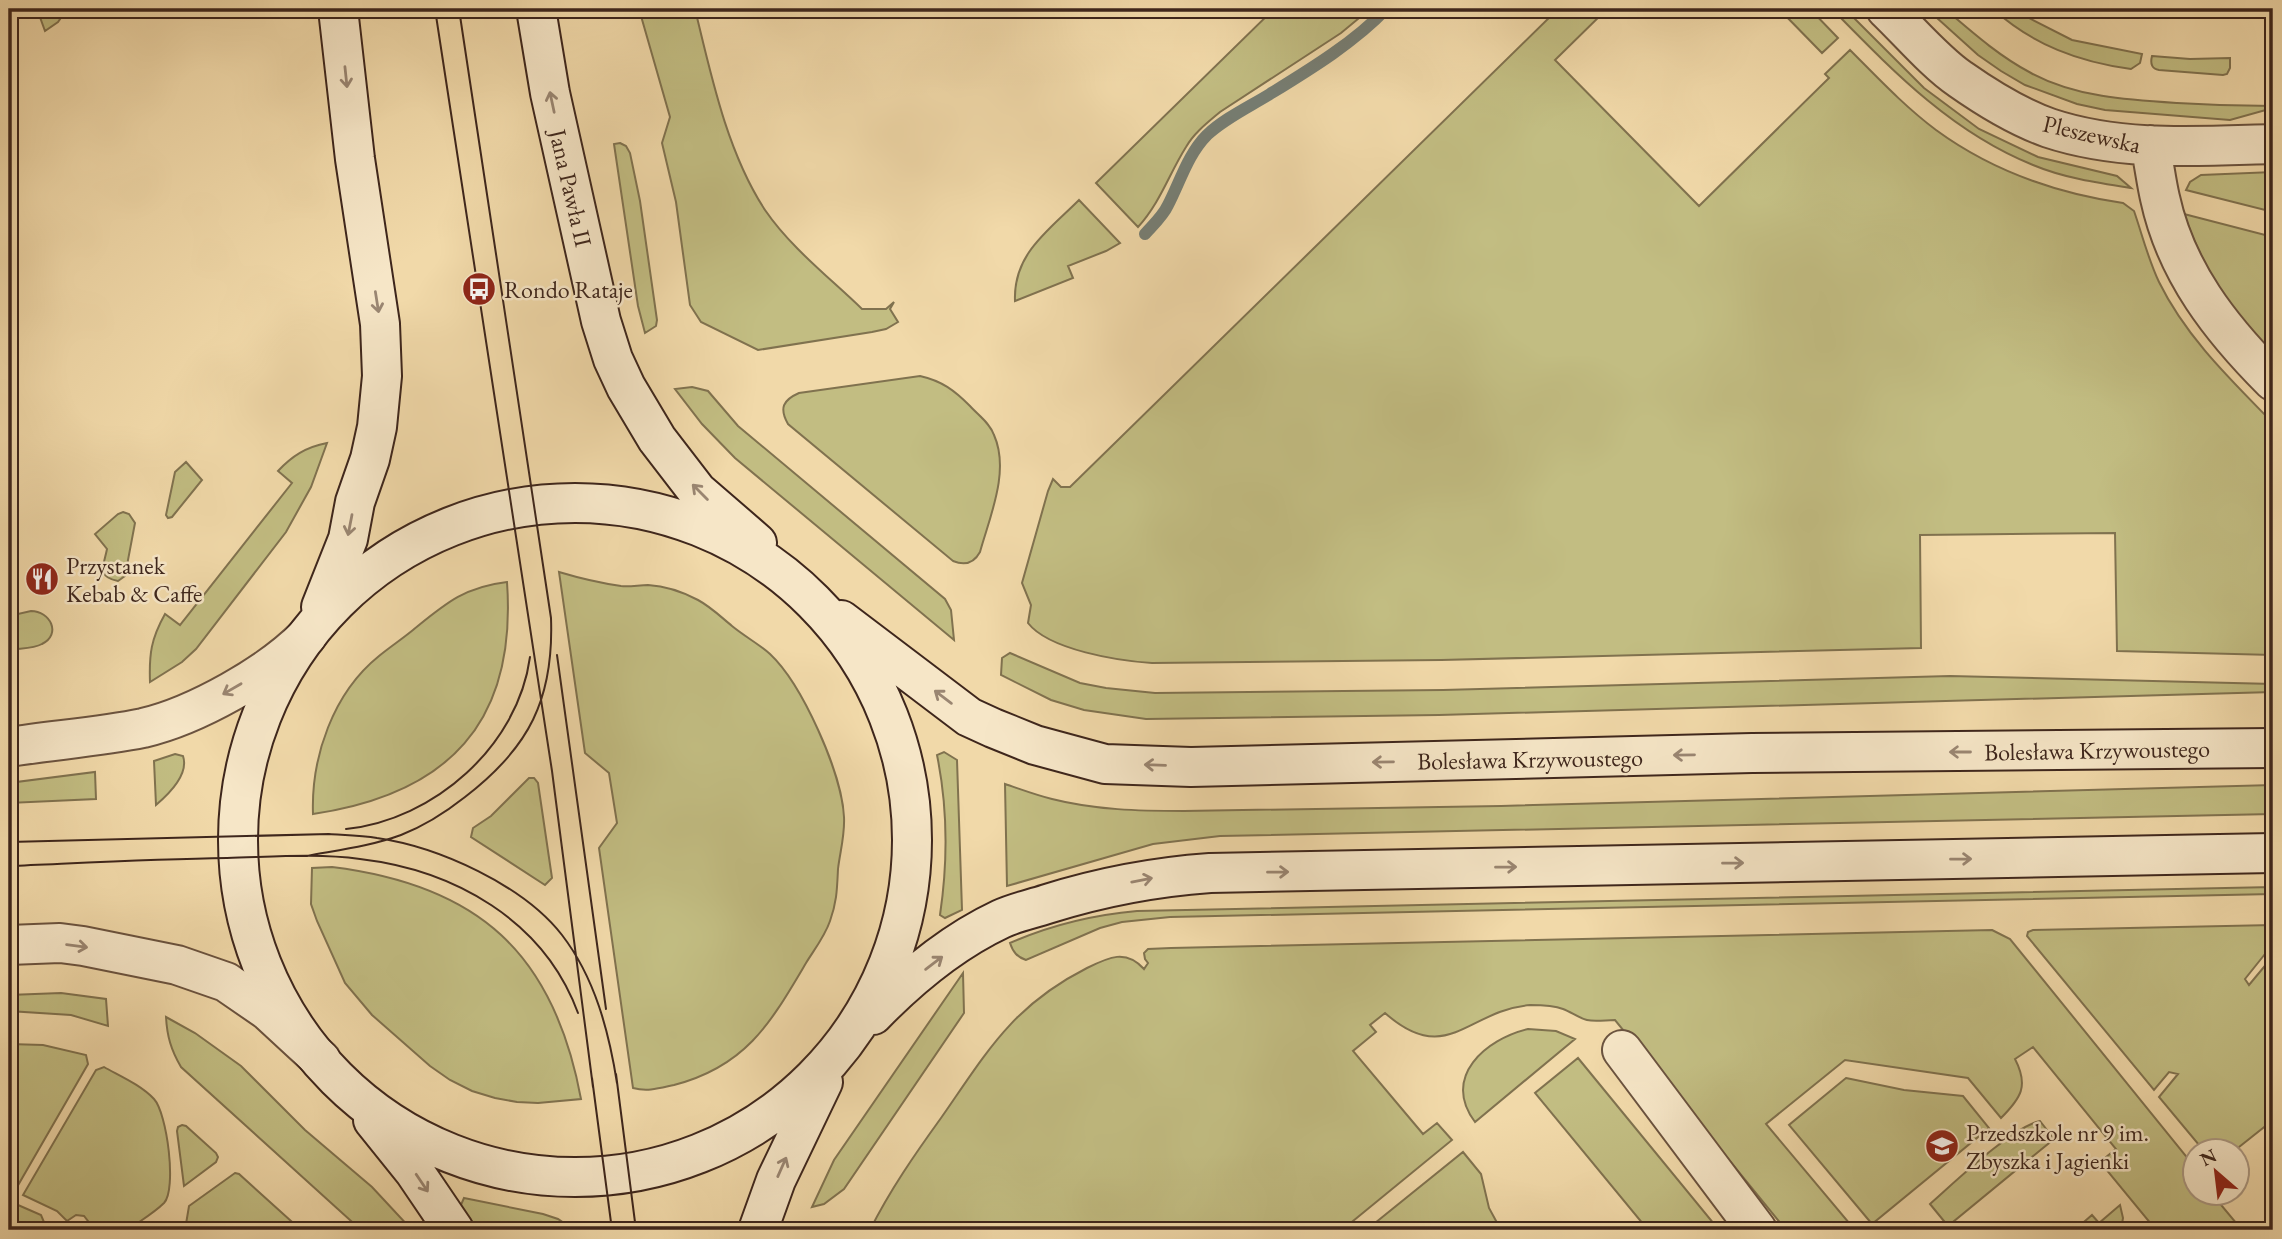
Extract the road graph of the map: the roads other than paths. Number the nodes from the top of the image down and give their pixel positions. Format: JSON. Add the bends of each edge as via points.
{"nodes":[{"id":1,"x":338,"y":9,"type":"edge"},
{"id":2,"x":536,"y":9,"type":"edge"},
{"id":3,"x":1886,"y":9,"type":"edge"},
{"id":4,"x":2273,"y":144,"type":"edge"},
{"id":5,"x":2150,"y":145,"type":"junction"},
{"id":6,"x":2273,"y":381,"type":"edge"},
{"id":7,"x":819,"y":599,"type":"junction"},
{"id":8,"x":310,"y":631,"type":"junction"},
{"id":9,"x":9,"y":747,"type":"edge"},
{"id":10,"x":2273,"y":748,"type":"edge"},
{"id":11,"x":2273,"y":853,"type":"edge"},
{"id":12,"x":9,"y":945,"type":"edge"},
{"id":13,"x":1622,"y":1050,"type":"dead end"},
{"id":14,"x":840,"y":1051,"type":"junction"},
{"id":15,"x":321,"y":1059,"type":"junction"},
{"id":16,"x":350,"y":1091,"type":"junction"},
{"id":17,"x":454,"y":1230,"type":"edge"},
{"id":18,"x":758,"y":1230,"type":"edge"},
{"id":19,"x":1757,"y":1230,"type":"edge"}],
"edges":[{"from":1,"to":8,"type":"main road","one_way":true,"via":[[380,324],[382,376],[377,427],[348,540]]},
{"from":7,"to":2,"type":"main road","name":"Jana Pawła II","one_way":true,"via":[[697,491],[657,439],[622,378],[601,321]]},
{"from":3,"to":5,"type":"main road","name":"Pleszewska","via":[[1958,78],[2009,110],[2087,138]]},
{"from":4,"to":5,"type":"main road"},
{"from":5,"to":6,"type":"main road","name":"Pleszewska","via":[[2166,220],[2189,276],[2221,325]]},
{"from":7,"to":8,"type":"main road","via":[[743,548],[677,522],[628,510],[578,505],[523,507],[472,516],[406,545],[357,580]]},
{"from":10,"to":7,"type":"main road","name":"Bolesława Krzywoustego","one_way":true,"via":[[1105,764],[1035,745],[969,717]]},
{"from":7,"to":14,"type":"main road","via":[[878,702],[907,786],[910,823],[906,904],[898,939],[884,975]]},
{"from":8,"to":9,"type":"main road","one_way":true,"via":[[289,655],[167,720]]},
{"from":8,"to":15,"type":"main road","via":[[271,695],[251,740],[239,803],[238,848],[244,901],[260,958],[282,1005]]},
{"from":14,"to":11,"type":"main road","one_way":true,"via":[[920,974],[999,920],[1080,893],[1161,876]]},
{"from":12,"to":15,"type":"main road","one_way":true,"via":[[82,946],[177,965],[226,982],[268,1011]]},
{"from":13,"to":19,"type":"main road"},
{"from":14,"to":16,"type":"main road","via":[[774,1114],[722,1143],[666,1164],[595,1177],[534,1176],[480,1164],[428,1143]]},
{"from":18,"to":14,"type":"main road","one_way":true,"via":[[776,1180]]},
{"from":15,"to":16,"type":"main road"},
{"from":16,"to":17,"type":"main road","one_way":true}]}
